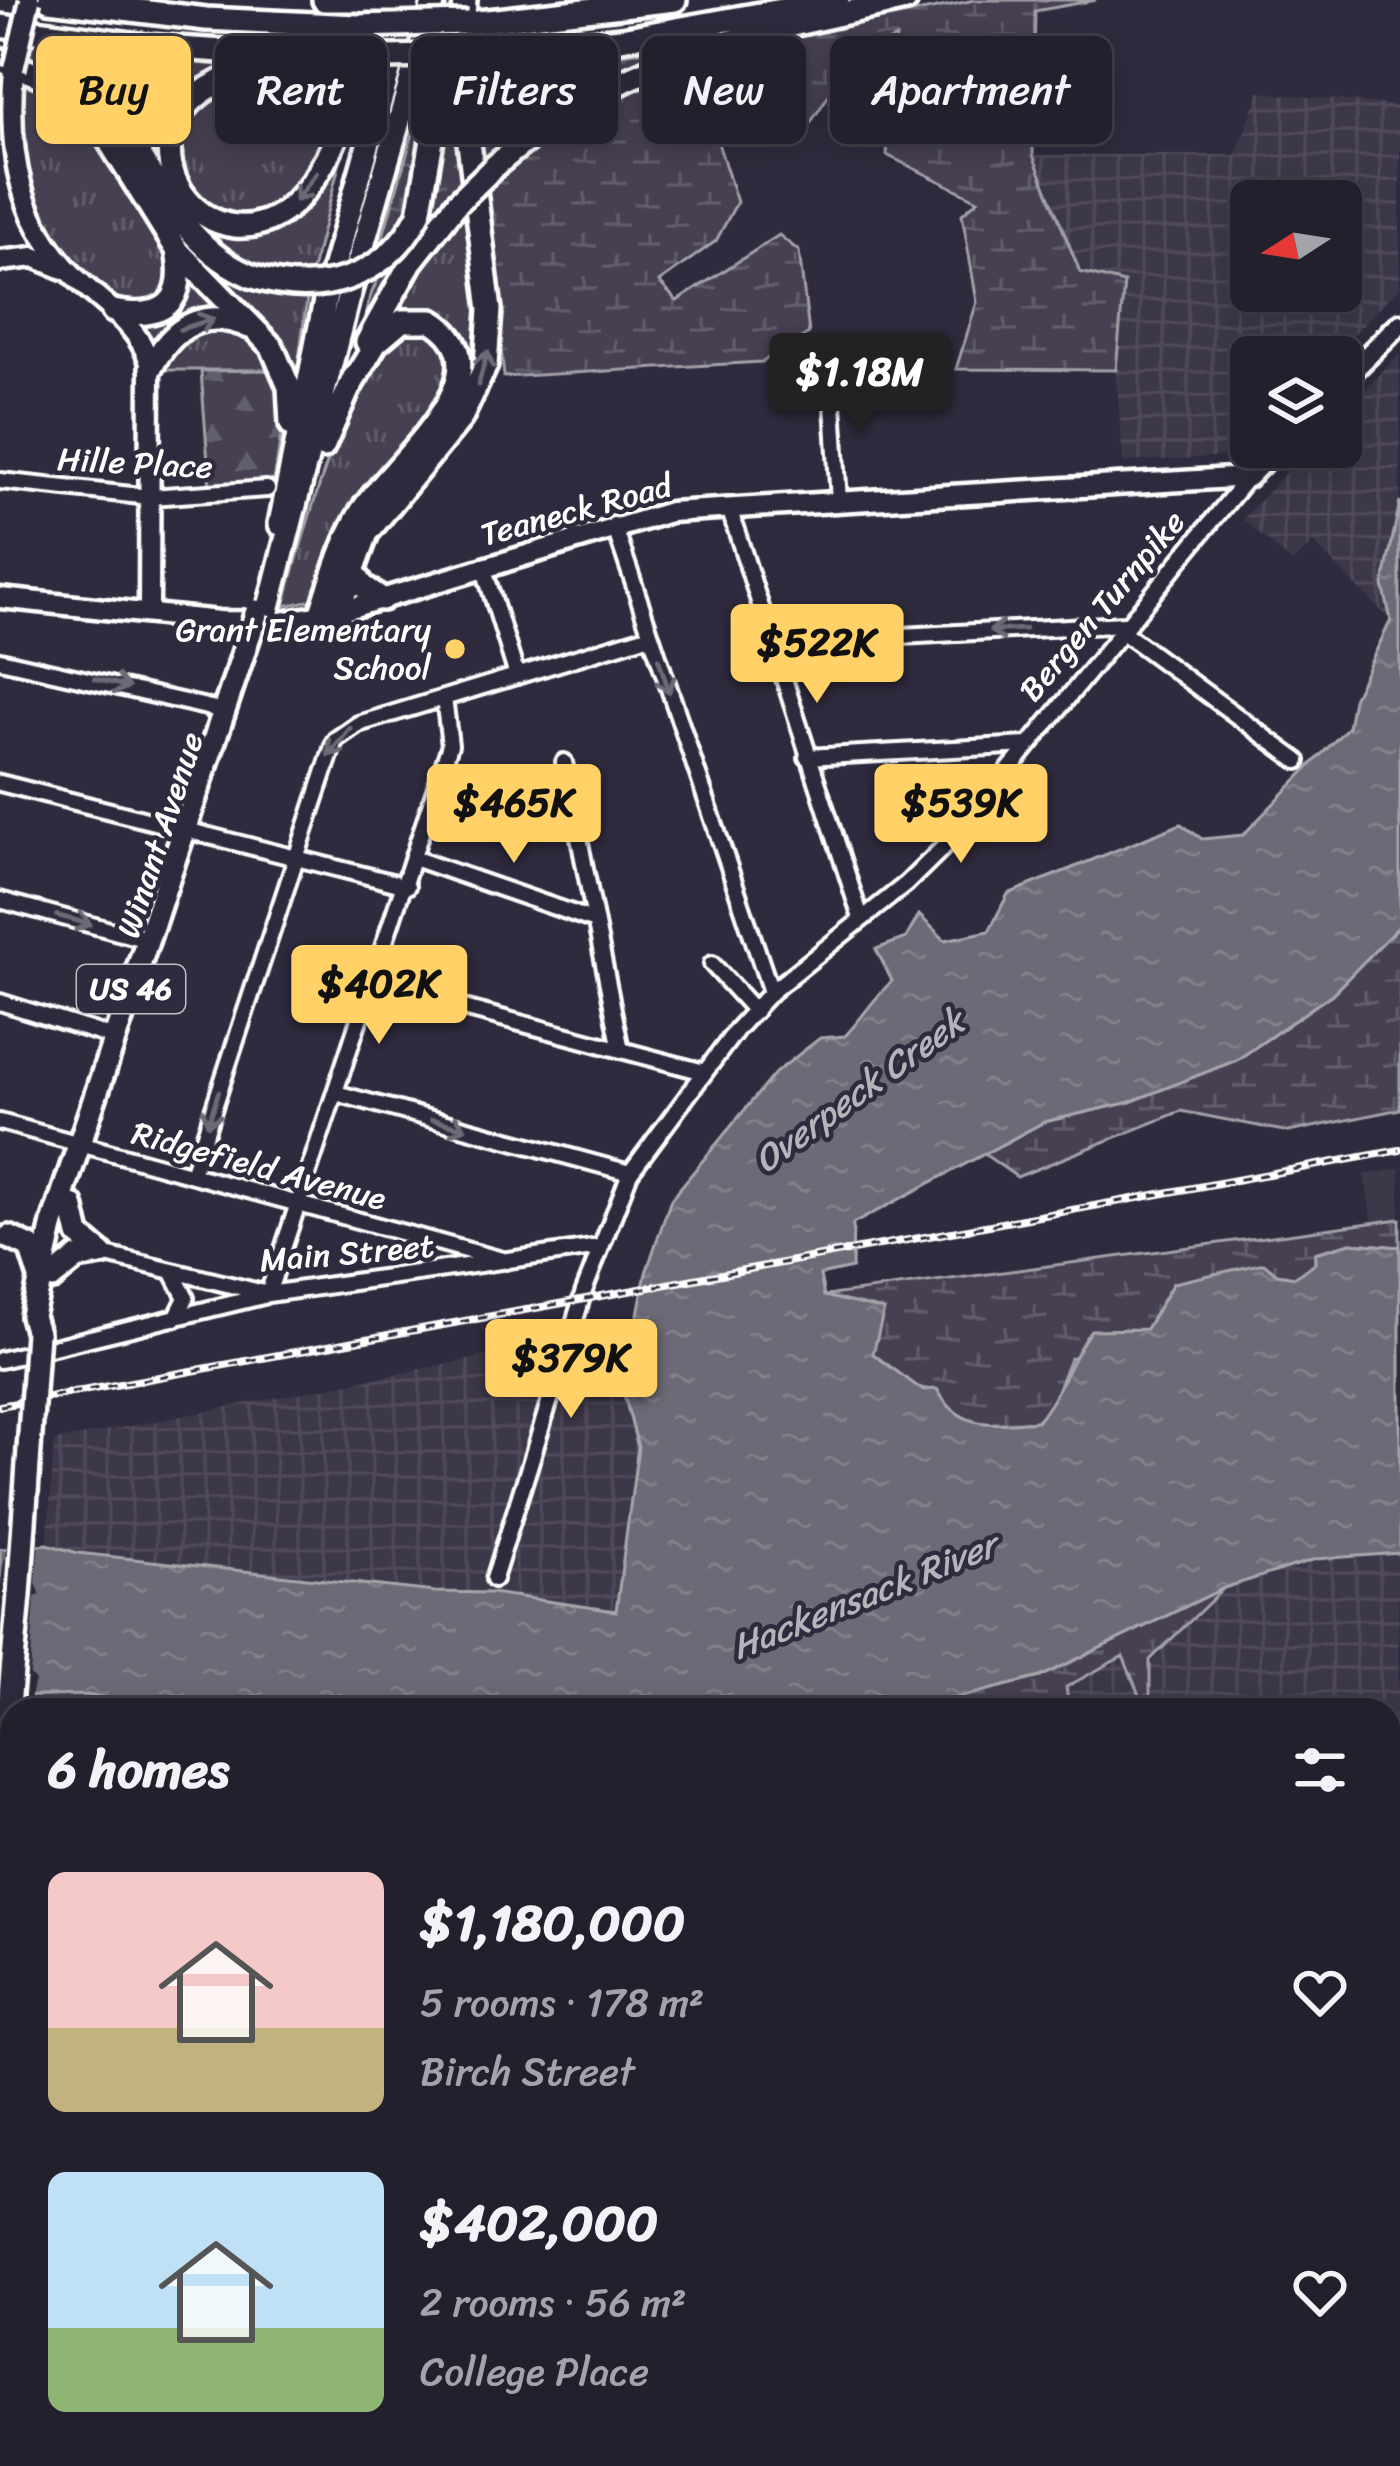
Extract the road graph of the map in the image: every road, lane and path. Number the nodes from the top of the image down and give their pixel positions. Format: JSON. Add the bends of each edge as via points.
{"nodes":[{"id":1,"x":30,"y":0,"type":"edge"},
{"id":2,"x":49,"y":0,"type":"edge"},
{"id":3,"x":323,"y":0,"type":"edge"},
{"id":4,"x":375,"y":0,"type":"edge"},
{"id":5,"x":396,"y":0,"type":"edge"},
{"id":6,"x":409,"y":0,"type":"edge"},
{"id":7,"x":434,"y":0,"type":"edge"},
{"id":8,"x":462,"y":0,"type":"edge"},
{"id":9,"x":675,"y":0,"type":"edge"},
{"id":10,"x":838,"y":0,"type":"edge"},
{"id":11,"x":906,"y":0,"type":"edge"},
{"id":12,"x":364,"y":1,"type":"edge"},
{"id":13,"x":0,"y":26,"type":"edge"},
{"id":14,"x":365,"y":36,"type":"edge"},
{"id":15,"x":215,"y":51,"type":"edge"},
{"id":16,"x":387,"y":57,"type":"edge"},
{"id":17,"x":5,"y":63,"type":"edge"},
{"id":18,"x":215,"y":86,"type":"edge"},
{"id":19,"x":0,"y":128,"type":"edge"},
{"id":20,"x":330,"y":144,"type":"edge"},
{"id":21,"x":177,"y":250,"type":"junction"},
{"id":22,"x":0,"y":261,"type":"edge"},
{"id":23,"x":81,"y":283,"type":"junction"},
{"id":24,"x":113,"y":311,"type":"junction"},
{"id":25,"x":1400,"y":324,"type":"edge"},
{"id":26,"x":261,"y":332,"type":"junction"},
{"id":27,"x":1362,"y":361,"type":"edge"},
{"id":28,"x":151,"y":368,"type":"junction"},
{"id":29,"x":831,"y":372,"type":"dead end"},
{"id":30,"x":351,"y":385,"type":"junction"},
{"id":31,"x":1257,"y":468,"type":"edge"},
{"id":32,"x":1248,"y":477,"type":"junction"},
{"id":33,"x":0,"y":481,"type":"edge"},
{"id":34,"x":296,"y":486,"type":"junction"},
{"id":35,"x":267,"y":489,"type":"dead end"},
{"id":36,"x":150,"y":497,"type":"junction"},
{"id":37,"x":838,"y":502,"type":"junction"},
{"id":38,"x":729,"y":508,"type":"junction"},
{"id":39,"x":614,"y":525,"type":"junction"},
{"id":40,"x":483,"y":566,"type":"junction"},
{"id":41,"x":352,"y":570,"type":"junction"},
{"id":42,"x":0,"y":598,"type":"edge"},
{"id":43,"x":382,"y":598,"type":"junction"},
{"id":44,"x":149,"y":612,"type":"junction"},
{"id":45,"x":329,"y":614,"type":"junction"},
{"id":46,"x":1122,"y":627,"type":"junction"},
{"id":47,"x":651,"y":635,"type":"junction"},
{"id":48,"x":771,"y":643,"type":"junction"},
{"id":49,"x":0,"y":660,"type":"edge"},
{"id":50,"x":518,"y":676,"type":"junction"},
{"id":51,"x":444,"y":698,"type":"junction"},
{"id":52,"x":232,"y":707,"type":"junction"},
{"id":53,"x":1027,"y":745,"type":"junction"},
{"id":54,"x":807,"y":757,"type":"junction"},
{"id":55,"x":1298,"y":761,"type":"dead end"},
{"id":56,"x":564,"y":762,"type":"dead end"},
{"id":57,"x":0,"y":783,"type":"edge"},
{"id":58,"x":190,"y":831,"type":"junction"},
{"id":59,"x":294,"y":858,"type":"junction"},
{"id":60,"x":416,"y":859,"type":"junction"},
{"id":61,"x":407,"y":886,"type":"junction"},
{"id":62,"x":0,"y":900,"type":"edge"},
{"id":63,"x":861,"y":918,"type":"junction"},
{"id":64,"x":596,"y":921,"type":"junction"},
{"id":65,"x":147,"y":940,"type":"junction"},
{"id":66,"x":712,"y":964,"type":"dead end"},
{"id":67,"x":374,"y":984,"type":"junction"},
{"id":68,"x":771,"y":992,"type":"junction"},
{"id":69,"x":0,"y":1002,"type":"edge"},
{"id":70,"x":755,"y":1011,"type":"junction"},
{"id":71,"x":115,"y":1038,"type":"junction"},
{"id":72,"x":620,"y":1050,"type":"junction"},
{"id":73,"x":704,"y":1072,"type":"junction"},
{"id":74,"x":336,"y":1093,"type":"junction"},
{"id":75,"x":0,"y":1122,"type":"edge"},
{"id":76,"x":84,"y":1149,"type":"junction"},
{"id":77,"x":630,"y":1173,"type":"junction"},
{"id":78,"x":192,"y":1174,"type":"junction"},
{"id":79,"x":299,"y":1202,"type":"junction"},
{"id":80,"x":64,"y":1208,"type":"junction"},
{"id":81,"x":5,"y":1237,"type":"edge"},
{"id":82,"x":442,"y":1243,"type":"junction"},
{"id":83,"x":600,"y":1246,"type":"junction"},
{"id":84,"x":102,"y":1254,"type":"junction"},
{"id":85,"x":506,"y":1261,"type":"junction"},
{"id":86,"x":450,"y":1271,"type":"junction"},
{"id":87,"x":173,"y":1273,"type":"junction"},
{"id":88,"x":45,"y":1278,"type":"junction"},
{"id":89,"x":268,"y":1294,"type":"junction"},
{"id":90,"x":176,"y":1318,"type":"junction"},
{"id":91,"x":0,"y":1360,"type":"edge"},
{"id":92,"x":494,"y":1579,"type":"dead end"},
{"id":93,"x":13,"y":1698,"type":"edge"}],
"edges":[{"from":1,"to":17,"type":"main road","bridge":true},
{"from":2,"to":9,"type":"highway","bridge":true,"via":[[357,26],[469,23]]},
{"from":3,"to":12,"type":"highway"},
{"from":4,"to":14,"type":"highway","one_way":true},
{"from":5,"to":12,"type":"highway","bridge":true},
{"from":6,"to":34,"type":"highway","number":"US 46","via":[[327,291]]},
{"from":7,"to":34,"type":"highway","number":"US 46"},
{"from":8,"to":17,"type":"highway","bridge":true,"via":[[419,214],[387,257],[349,279],[301,286],[251,276],[217,257],[186,230],[92,95],[41,66]]},
{"from":41,"to":8,"type":"highway","one_way":true,"via":[[379,514],[467,408],[488,353],[490,310],[460,71]]},
{"from":10,"to":16,"type":"highway","bridge":true,"via":[[621,39]]},
{"from":11,"to":30,"type":"highway","bridge":true,"via":[[726,39],[584,99],[458,202],[397,285]]},
{"from":13,"to":15,"type":"highway"},
{"from":17,"to":19,"type":"main road"},
{"from":17,"to":21,"type":"highway","via":[[49,78],[84,104]]},
{"from":17,"to":23,"type":"main road","via":[[19,187],[34,223]]},
{"from":20,"to":18,"type":"highway","one_way":true,"via":[[300,197],[274,218],[244,226],[215,221],[184,198],[169,143],[178,118]]},
{"from":21,"to":24,"type":"highway","via":[[180,287],[167,305],[141,315]]},
{"from":21,"to":26,"type":"highway"},
{"from":22,"to":23,"type":"main road","via":[[40,258]]},
{"from":23,"to":24,"type":"main road"},
{"from":24,"to":28,"type":"main road","via":[[139,337]]},
{"from":25,"to":27,"type":"main road"},
{"from":28,"to":26,"type":"highway","one_way":true,"via":[[166,340],[192,322],[224,318]]},
{"from":26,"to":34,"type":"highway","via":[[291,398]]},
{"from":28,"to":36,"type":"main road"},
{"from":29,"to":37,"type":"street"},
{"from":30,"to":34,"type":"highway"},
{"from":30,"to":45,"type":"highway","via":[[376,343],[402,321],[432,321],[455,345],[459,374],[450,404],[359,514]]},
{"from":31,"to":32,"type":"main road","name":"Bergen Turnpike"},
{"from":32,"to":37,"type":"main road","name":"Teaneck Road"},
{"from":32,"to":46,"type":"street","name":"Bergen Turnpike"},
{"from":33,"to":36,"type":"street","name":"Hille Place"},
{"from":34,"to":52,"type":"highway","number":"US 46"},
{"from":35,"to":36,"type":"street","name":"Hille Place"},
{"from":36,"to":44,"type":"main road"},
{"from":37,"to":38,"type":"main road","name":"Teaneck Road"},
{"from":38,"to":39,"type":"main road","name":"Teaneck Road"},
{"from":38,"to":48,"type":"street"},
{"from":39,"to":40,"type":"main road","name":"Teaneck Road"},
{"from":39,"to":47,"type":"street"},
{"from":40,"to":43,"type":"main road","name":"Teaneck Road"},
{"from":40,"to":50,"type":"street"},
{"from":41,"to":43,"type":"highway"},
{"from":41,"to":45,"type":"highway"},
{"from":42,"to":44,"type":"main road","name":"Teaneck Road"},
{"from":43,"to":45,"type":"main road","name":"Teaneck Road"},
{"from":44,"to":45,"type":"main road","name":"Teaneck Road","via":[[260,624]]},
{"from":46,"to":48,"type":"street","one_way":true},
{"from":46,"to":53,"type":"street","name":"Bergen Turnpike"},
{"from":46,"to":55,"type":"street"},
{"from":47,"to":50,"type":"street"},
{"from":47,"to":68,"type":"street","one_way":true},
{"from":48,"to":54,"type":"street"},
{"from":49,"to":52,"type":"street","one_way":true},
{"from":50,"to":51,"type":"street"},
{"from":51,"to":59,"type":"street","one_way":true,"via":[[351,727],[335,740]]},
{"from":51,"to":60,"type":"street","via":[[450,745]]},
{"from":52,"to":58,"type":"highway","name":"Winant Avenue","number":"US 46"},
{"from":53,"to":54,"type":"street"},
{"from":53,"to":63,"type":"street","name":"Bergen Turnpike","via":[[944,848]]},
{"from":54,"to":63,"type":"street"},
{"from":56,"to":64,"type":"street"},
{"from":57,"to":58,"type":"street"},
{"from":58,"to":59,"type":"street"},
{"from":58,"to":65,"type":"highway","name":"Winant Avenue","number":"US 46"},
{"from":58,"to":76,"type":"highway","name":"Winant Avenue","number":"US 46"},
{"from":59,"to":61,"type":"street"},
{"from":59,"to":78,"type":"street","one_way":true},
{"from":60,"to":61,"type":"street"},
{"from":60,"to":64,"type":"street"},
{"from":61,"to":67,"type":"street"},
{"from":62,"to":65,"type":"street","one_way":true},
{"from":63,"to":68,"type":"street","name":"Bergen Turnpike"},
{"from":64,"to":72,"type":"street"},
{"from":65,"to":71,"type":"highway","name":"Winant Avenue","number":"US 46"},
{"from":66,"to":70,"type":"street"},
{"from":67,"to":72,"type":"street"},
{"from":67,"to":74,"type":"street"},
{"from":68,"to":70,"type":"street","name":"Bergen Turnpike"},
{"from":69,"to":71,"type":"street"},
{"from":70,"to":73,"type":"street","name":"Bergen Turnpike"},
{"from":71,"to":76,"type":"highway","name":"Winant Avenue","number":"US 46"},
{"from":72,"to":73,"type":"street"},
{"from":73,"to":77,"type":"street","name":"Bergen Turnpike"},
{"from":74,"to":77,"type":"street","one_way":true},
{"from":74,"to":79,"type":"street"},
{"from":75,"to":76,"type":"street","name":"Ridgefield Avenue"},
{"from":76,"to":78,"type":"street","name":"Ridgefield Avenue"},
{"from":76,"to":80,"type":"highway","name":"Winant Avenue","number":"US 46"},
{"from":77,"to":83,"type":"street","name":"Bergen Turnpike"},
{"from":78,"to":79,"type":"street","name":"Ridgefield Avenue"},
{"from":79,"to":82,"type":"street","name":"Ridgefield Avenue"},
{"from":79,"to":89,"type":"street"},
{"from":80,"to":81,"type":"highway","via":[[41,1227]]},
{"from":80,"to":84,"type":"highway"},
{"from":80,"to":88,"type":"highway","name":"Winant Avenue","number":"US 46"},
{"from":81,"to":88,"type":"highway","via":[[32,1250]]},
{"from":82,"to":85,"type":"street","name":"Ridgefield Avenue"},
{"from":82,"to":86,"type":"street"},
{"from":83,"to":85,"type":"street","name":"Main Street"},
{"from":83,"to":92,"type":"street","name":"Bergen Turnpike"},
{"from":84,"to":87,"type":"street","name":"Main Street"},
{"from":84,"to":88,"type":"highway"},
{"from":85,"to":86,"type":"street","name":"Main Street"},
{"from":86,"to":89,"type":"street","name":"Main Street"},
{"from":87,"to":89,"type":"street","name":"Main Street"},
{"from":87,"to":90,"type":"street","via":[[186,1298]]},
{"from":88,"to":93,"type":"highway","name":"Winant Avenue","number":"US 46","bridge":true},
{"from":89,"to":90,"type":"street"},
{"from":90,"to":91,"type":"street"}]}
